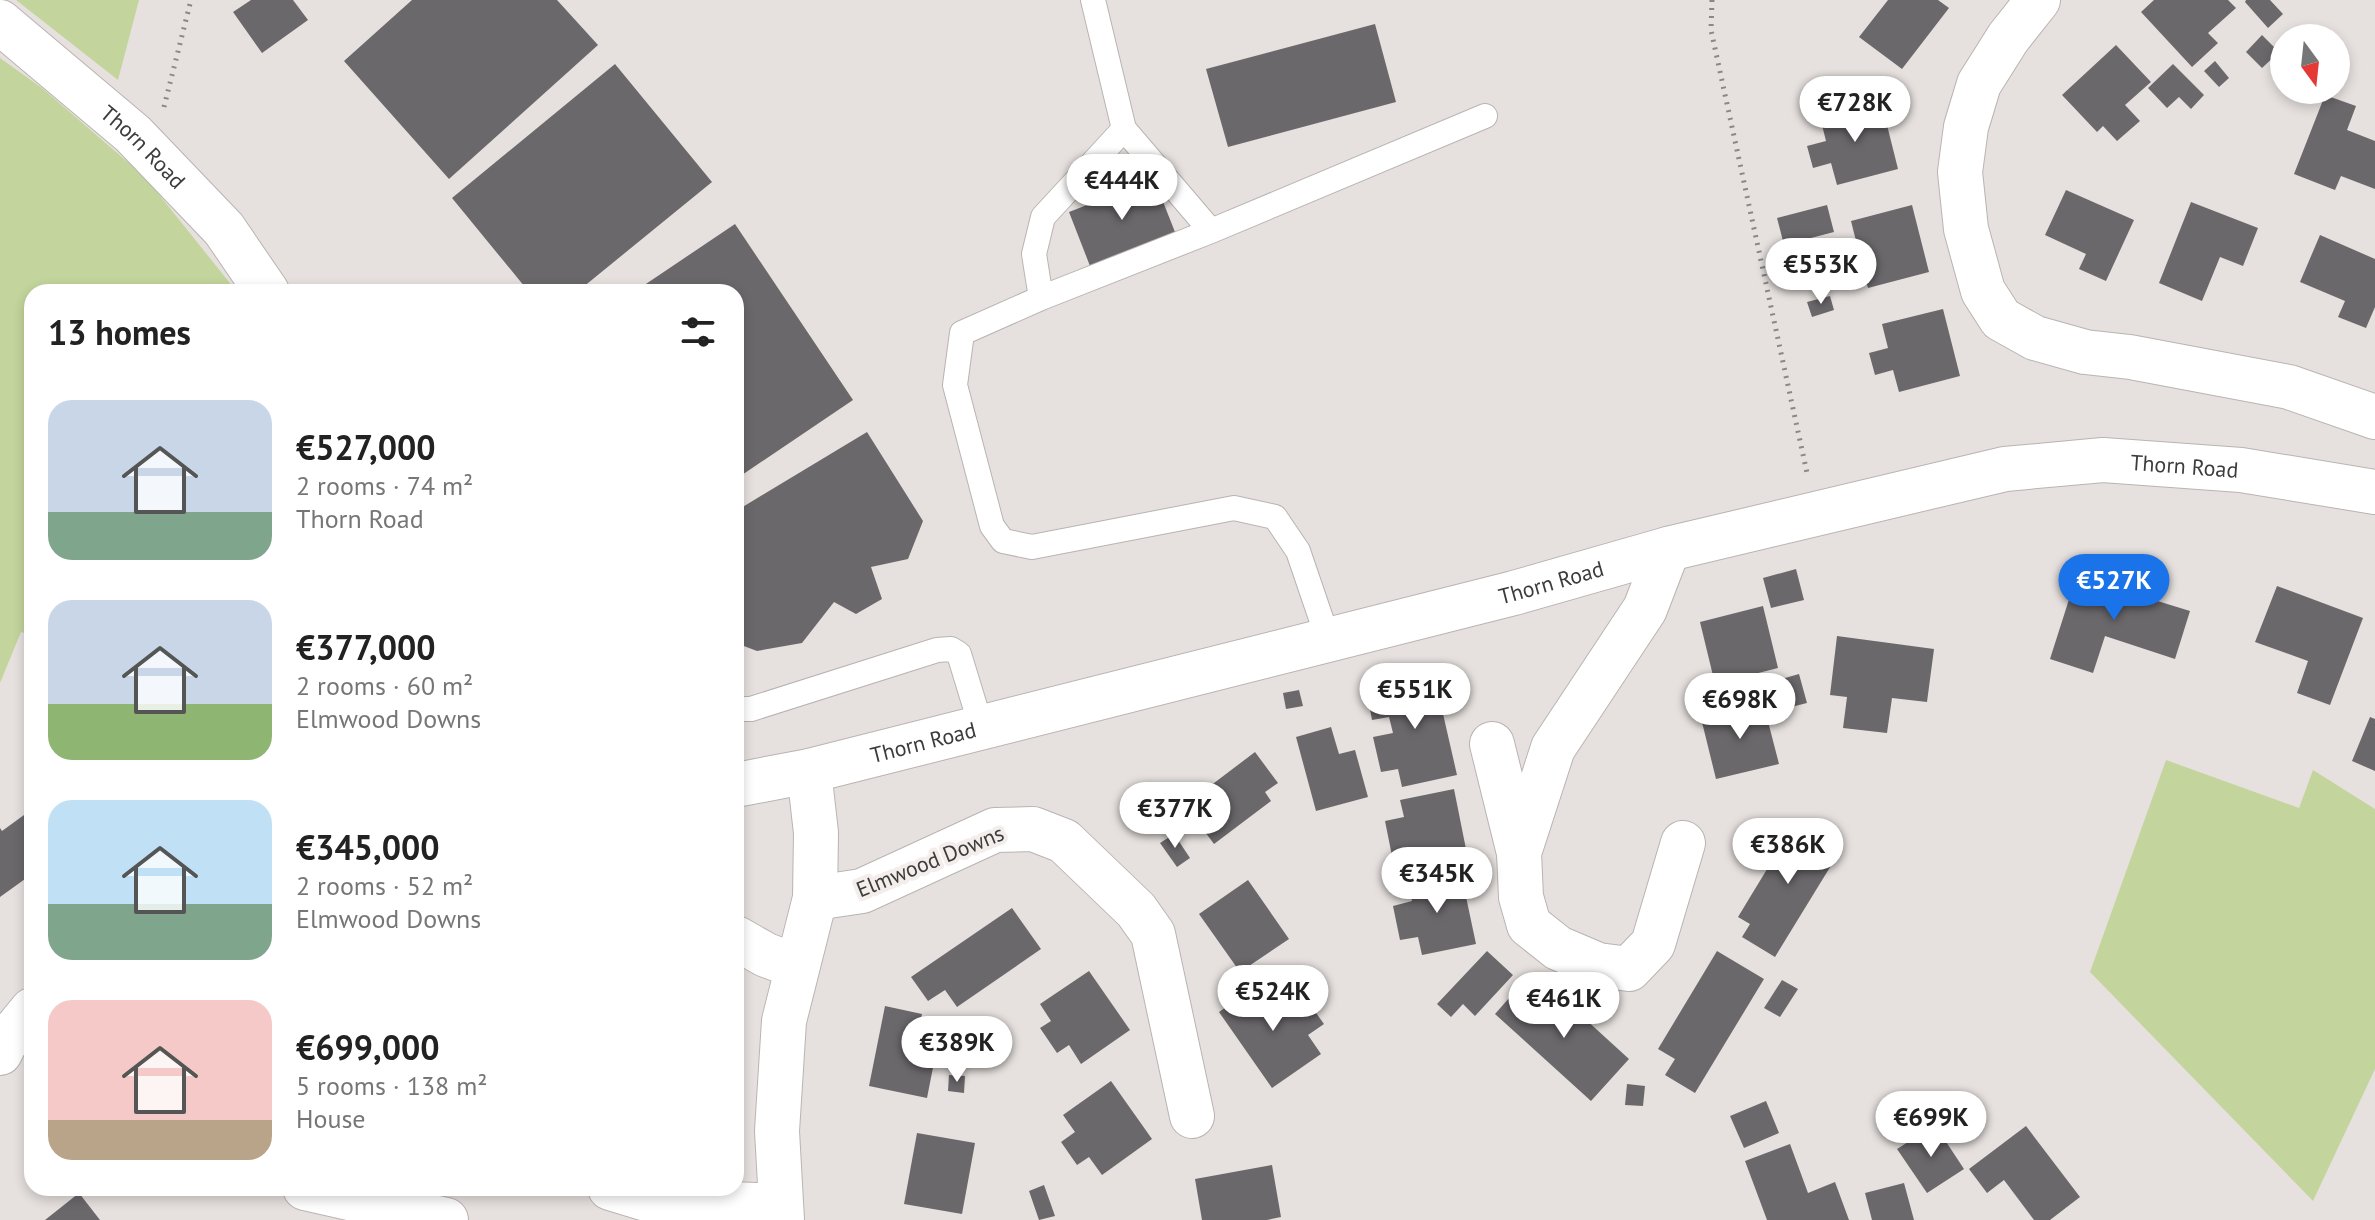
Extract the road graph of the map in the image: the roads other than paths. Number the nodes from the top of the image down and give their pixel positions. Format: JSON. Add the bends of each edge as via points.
{"nodes":[{"id":1,"x":1093,"y":0,"type":"edge"},
{"id":2,"x":2038,"y":0,"type":"edge"},
{"id":3,"x":0,"y":22,"type":"edge"},
{"id":4,"x":1485,"y":116,"type":"dead end"},
{"id":5,"x":1124,"y":129,"type":"junction"},
{"id":6,"x":1211,"y":231,"type":"junction"},
{"id":7,"x":262,"y":284,"type":"edge"},
{"id":8,"x":1041,"y":298,"type":"junction"},
{"id":9,"x":2375,"y":417,"type":"edge"},
{"id":10,"x":2375,"y":490,"type":"edge"},
{"id":11,"x":1668,"y":549,"type":"junction"},
{"id":12,"x":1328,"y":639,"type":"junction"},
{"id":13,"x":744,"y":709,"type":"edge"},
{"id":14,"x":981,"y":726,"type":"junction"},
{"id":15,"x":1492,"y":744,"type":"dead end"},
{"id":16,"x":809,"y":771,"type":"junction"},
{"id":17,"x":744,"y":783,"type":"edge"},
{"id":18,"x":1683,"y":843,"type":"dead end"},
{"id":19,"x":1519,"y":853,"type":"junction"},
{"id":20,"x":815,"y":898,"type":"junction"},
{"id":21,"x":744,"y":943,"type":"edge"},
{"id":22,"x":796,"y":966,"type":"junction"},
{"id":23,"x":24,"y":1021,"type":"edge"},
{"id":24,"x":0,"y":1053,"type":"edge"},
{"id":25,"x":1192,"y":1116,"type":"dead end"},
{"id":26,"x":340,"y":1196,"type":"edge"},
{"id":27,"x":636,"y":1196,"type":"edge"},
{"id":28,"x":781,"y":1213,"type":"edge"},
{"id":29,"x":446,"y":1220,"type":"edge"}],
"edges":[{"from":1,"to":5,"type":"lane"},
{"from":2,"to":9,"type":"street","via":[[1979,84],[1960,172],[1966,229],[1983,291],[2001,319],[2035,338],[2085,352],[2289,387]]},
{"from":3,"to":7,"type":"street","name":"Thorn Road","via":[[133,134],[224,229]]},
{"from":4,"to":6,"type":"lane"},
{"from":5,"to":6,"type":"lane"},
{"from":5,"to":8,"type":"lane","via":[[1043,217],[1034,254]]},
{"from":6,"to":8,"type":"lane"},
{"from":8,"to":12,"type":"lane","via":[[962,333],[955,385],[992,526],[1003,541],[1032,547],[1234,508],[1275,517],[1298,551]]},
{"from":10,"to":11,"type":"street","name":"Thorn Road","via":[[2241,470],[2103,460],[2005,469]]},
{"from":11,"to":12,"type":"street","name":"Thorn Road"},
{"from":11,"to":19,"type":"street","via":[[1645,609],[1553,748]]},
{"from":12,"to":14,"type":"street","name":"Thorn Road"},
{"from":13,"to":14,"type":"lane","via":[[951,649],[959,654]]},
{"from":14,"to":16,"type":"street","name":"Thorn Road"},
{"from":15,"to":19,"type":"street"},
{"from":16,"to":17,"type":"street","name":"Thorn Road"},
{"from":16,"to":20,"type":"street","via":[[816,833]]},
{"from":18,"to":19,"type":"street","via":[[1653,944],[1629,969],[1598,965],[1558,948],[1529,925],[1521,897]]},
{"from":20,"to":22,"type":"street"},
{"from":20,"to":25,"type":"street","name":"Elmwood Downs","via":[[862,891],[995,830],[1033,829],[1064,841],[1136,910],[1153,934]]},
{"from":21,"to":22,"type":"street"},
{"from":22,"to":28,"type":"street","via":[[780,1076]]},
{"from":23,"to":24,"type":"street"},
{"from":26,"to":29,"type":"street"},
{"from":27,"to":28,"type":"street"}]}
